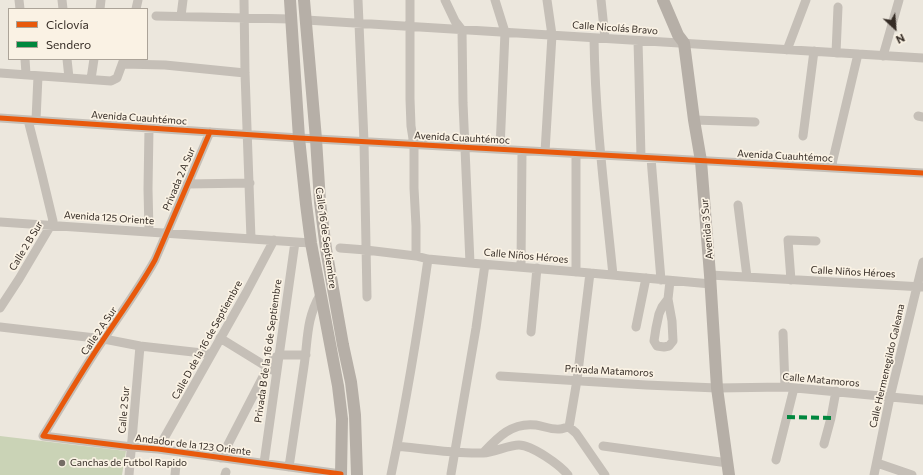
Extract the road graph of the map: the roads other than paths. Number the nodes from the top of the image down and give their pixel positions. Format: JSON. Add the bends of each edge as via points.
{"nodes":[{"id":1,"x":183,"y":0,"type":"edge"},
{"id":2,"x":244,"y":0,"type":"edge"},
{"id":3,"x":290,"y":0,"type":"edge"},
{"id":4,"x":304,"y":0,"type":"edge"},
{"id":5,"x":358,"y":0,"type":"edge"},
{"id":6,"x":410,"y":0,"type":"edge"},
{"id":7,"x":445,"y":0,"type":"edge"},
{"id":8,"x":495,"y":0,"type":"edge"},
{"id":9,"x":548,"y":0,"type":"edge"},
{"id":10,"x":601,"y":0,"type":"edge"},
{"id":11,"x":663,"y":0,"type":"edge"},
{"id":12,"x":806,"y":0,"type":"edge"},
{"id":13,"x":899,"y":0,"type":"edge"},
{"id":14,"x":838,"y":7,"type":"dead end"},
{"id":15,"x":156,"y":16,"type":"dead end"},
{"id":16,"x":181,"y":16,"type":"junction"},
{"id":17,"x":244,"y":18,"type":"junction"},
{"id":18,"x":291,"y":19,"type":"junction"},
{"id":19,"x":306,"y":20,"type":"junction"},
{"id":20,"x":359,"y":23,"type":"junction"},
{"id":21,"x":410,"y":26,"type":"junction"},
{"id":22,"x":462,"y":30,"type":"junction"},
{"id":23,"x":505,"y":32,"type":"junction"},
{"id":24,"x":552,"y":35,"type":"junction"},
{"id":25,"x":594,"y":38,"type":"junction"},
{"id":26,"x":606,"y":38,"type":"junction"},
{"id":27,"x":638,"y":40,"type":"junction"},
{"id":28,"x":684,"y":43,"type":"junction"},
{"id":29,"x":787,"y":50,"type":"junction"},
{"id":30,"x":814,"y":51,"type":"junction"},
{"id":31,"x":836,"y":53,"type":"junction"},
{"id":32,"x":858,"y":54,"type":"junction"},
{"id":33,"x":883,"y":56,"type":"junction"},
{"id":34,"x":923,"y":58,"type":"edge"},
{"id":35,"x":25,"y":60,"type":"edge"},
{"id":36,"x":67,"y":60,"type":"edge"},
{"id":37,"x":94,"y":60,"type":"edge"},
{"id":38,"x":123,"y":62,"type":"edge"},
{"id":39,"x":0,"y":73,"type":"edge"},
{"id":40,"x":245,"y":73,"type":"junction"},
{"id":41,"x":26,"y":74,"type":"junction"},
{"id":42,"x":38,"y":76,"type":"junction"},
{"id":43,"x":69,"y":78,"type":"junction"},
{"id":44,"x":91,"y":79,"type":"junction"},
{"id":45,"x":0,"y":118,"type":"edge"},
{"id":46,"x":32,"y":120,"type":"junction"},
{"id":47,"x":694,"y":120,"type":"junction"},
{"id":48,"x":755,"y":122,"type":"dead end"},
{"id":49,"x":150,"y":128,"type":"junction"},
{"id":50,"x":210,"y":132,"type":"junction"},
{"id":51,"x":247,"y":135,"type":"junction"},
{"id":52,"x":803,"y":136,"type":"dead end"},
{"id":53,"x":299,"y":138,"type":"junction"},
{"id":54,"x":316,"y":139,"type":"junction"},
{"id":55,"x":364,"y":142,"type":"junction"},
{"id":56,"x":414,"y":144,"type":"junction"},
{"id":57,"x":465,"y":148,"type":"junction"},
{"id":58,"x":500,"y":149,"type":"junction"},
{"id":59,"x":522,"y":151,"type":"junction"},
{"id":60,"x":545,"y":152,"type":"junction"},
{"id":61,"x":576,"y":154,"type":"junction"},
{"id":62,"x":600,"y":155,"type":"junction"},
{"id":63,"x":646,"y":158,"type":"junction"},
{"id":64,"x":701,"y":161,"type":"junction"},
{"id":65,"x":831,"y":168,"type":"junction"},
{"id":66,"x":923,"y":173,"type":"edge"},
{"id":67,"x":250,"y":183,"type":"junction"},
{"id":68,"x":187,"y":184,"type":"junction"},
{"id":69,"x":738,"y":205,"type":"dead end"},
{"id":70,"x":0,"y":220,"type":"edge"},
{"id":71,"x":51,"y":225,"type":"junction"},
{"id":72,"x":148,"y":232,"type":"junction"},
{"id":73,"x":166,"y":233,"type":"junction"},
{"id":74,"x":252,"y":239,"type":"junction"},
{"id":75,"x":274,"y":240,"type":"junction"},
{"id":76,"x":816,"y":241,"type":"dead end"},
{"id":77,"x":295,"y":242,"type":"junction"},
{"id":78,"x":311,"y":243,"type":"junction"},
{"id":79,"x":340,"y":248,"type":"dead end"},
{"id":80,"x":366,"y":250,"type":"junction"},
{"id":81,"x":416,"y":256,"type":"junction"},
{"id":82,"x":428,"y":259,"type":"junction"},
{"id":83,"x":923,"y":262,"type":"edge"},
{"id":84,"x":470,"y":263,"type":"junction"},
{"id":85,"x":485,"y":264,"type":"junction"},
{"id":86,"x":521,"y":267,"type":"junction"},
{"id":87,"x":537,"y":268,"type":"junction"},
{"id":88,"x":576,"y":272,"type":"junction"},
{"id":89,"x":590,"y":272,"type":"junction"},
{"id":90,"x":613,"y":275,"type":"junction"},
{"id":91,"x":747,"y":277,"type":"junction"},
{"id":92,"x":646,"y":278,"type":"junction"},
{"id":93,"x":710,"y":279,"type":"junction"},
{"id":94,"x":666,"y":280,"type":"junction"},
{"id":95,"x":791,"y":280,"type":"junction"},
{"id":96,"x":920,"y":286,"type":"edge"},
{"id":97,"x":320,"y":295,"type":"junction"},
{"id":98,"x":367,"y":297,"type":"dead end"},
{"id":99,"x":668,"y":299,"type":"dead end"},
{"id":100,"x":0,"y":308,"type":"edge"},
{"id":101,"x":636,"y":327,"type":"dead end"},
{"id":102,"x":0,"y":328,"type":"edge"},
{"id":103,"x":531,"y":332,"type":"dead end"},
{"id":104,"x":783,"y":333,"type":"dead end"},
{"id":105,"x":220,"y":338,"type":"junction"},
{"id":106,"x":104,"y":340,"type":"junction"},
{"id":107,"x":140,"y":346,"type":"junction"},
{"id":108,"x":211,"y":354,"type":"junction"},
{"id":109,"x":306,"y":354,"type":"junction"},
{"id":110,"x":279,"y":355,"type":"junction"},
{"id":111,"x":268,"y":367,"type":"junction"},
{"id":112,"x":276,"y":373,"type":"junction"},
{"id":113,"x":500,"y":376,"type":"dead end"},
{"id":114,"x":577,"y":380,"type":"junction"},
{"id":115,"x":717,"y":388,"type":"junction"},
{"id":116,"x":789,"y":388,"type":"junction"},
{"id":117,"x":836,"y":391,"type":"junction"},
{"id":118,"x":890,"y":397,"type":"junction"},
{"id":119,"x":923,"y":400,"type":"edge"},
{"id":120,"x":569,"y":427,"type":"junction"},
{"id":121,"x":43,"y":436,"type":"joint"},
{"id":122,"x":824,"y":444,"type":"dead end"},
{"id":123,"x":397,"y":446,"type":"junction"},
{"id":124,"x":603,"y":446,"type":"dead end"},
{"id":125,"x":132,"y":447,"type":"junction"},
{"id":126,"x":158,"y":449,"type":"junction"},
{"id":127,"x":455,"y":452,"type":"junction"},
{"id":128,"x":483,"y":453,"type":"junction"},
{"id":129,"x":220,"y":458,"type":"junction"},
{"id":130,"x":776,"y":460,"type":"dead end"},
{"id":131,"x":877,"y":463,"type":"junction"},
{"id":132,"x":264,"y":464,"type":"junction"},
{"id":133,"x":176,"y":465,"type":"dead end"},
{"id":134,"x":289,"y":467,"type":"junction"},
{"id":135,"x":728,"y":469,"type":"edge"},
{"id":136,"x":277,"y":470,"type":"edge"},
{"id":137,"x":451,"y":474,"type":"edge"},
{"id":138,"x":129,"y":475,"type":"edge"},
{"id":139,"x":175,"y":475,"type":"edge"},
{"id":140,"x":341,"y":475,"type":"edge"},
{"id":141,"x":357,"y":475,"type":"edge"},
{"id":142,"x":391,"y":475,"type":"edge"},
{"id":143,"x":568,"y":475,"type":"edge"},
{"id":144,"x":605,"y":475,"type":"edge"},
{"id":145,"x":874,"y":475,"type":"edge"},
{"id":146,"x":912,"y":475,"type":"edge"}],
"edges":[{"from":1,"to":16,"type":"street"},
{"from":2,"to":17,"type":"street"},
{"from":3,"to":18,"type":"main road","name":"Calle 16 de Septiembre"},
{"from":4,"to":19,"type":"main road","name":"Calle 16 de Septiembre"},
{"from":5,"to":20,"type":"street"},
{"from":6,"to":21,"type":"street"},
{"from":7,"to":22,"type":"street"},
{"from":8,"to":23,"type":"street"},
{"from":9,"to":24,"type":"street"},
{"from":10,"to":26,"type":"street"},
{"from":11,"to":28,"type":"main road","name":"Avenida 3 Sur"},
{"from":12,"to":29,"type":"street"},
{"from":13,"to":33,"type":"street"},
{"from":14,"to":31,"type":"street"},
{"from":15,"to":16,"type":"street"},
{"from":16,"to":17,"type":"street"},
{"from":17,"to":18,"type":"street"},
{"from":17,"to":40,"type":"street"},
{"from":18,"to":53,"type":"main road","name":"Calle 16 de Septiembre"},
{"from":19,"to":20,"type":"street","name":"Calle Nicolás Bravo"},
{"from":19,"to":54,"type":"main road","name":"Calle 16 de Septiembre"},
{"from":20,"to":21,"type":"street","name":"Calle Nicolás Bravo"},
{"from":20,"to":55,"type":"street"},
{"from":21,"to":22,"type":"street","name":"Calle Nicolás Bravo"},
{"from":21,"to":56,"type":"street","via":[[411,126]]},
{"from":22,"to":23,"type":"street","name":"Calle Nicolás Bravo"},
{"from":22,"to":57,"type":"street"},
{"from":23,"to":24,"type":"street","name":"Calle Nicolás Bravo"},
{"from":23,"to":58,"type":"street"},
{"from":24,"to":25,"type":"street","name":"Calle Nicolás Bravo"},
{"from":24,"to":60,"type":"street"},
{"from":25,"to":26,"type":"street","name":"Calle Nicolás Bravo"},
{"from":25,"to":62,"type":"street"},
{"from":26,"to":27,"type":"street","name":"Calle Nicolás Bravo"},
{"from":27,"to":28,"type":"street","name":"Calle Nicolás Bravo"},
{"from":27,"to":63,"type":"street"},
{"from":28,"to":29,"type":"street","name":"Calle Nicolás Bravo"},
{"from":28,"to":47,"type":"main road","name":"Avenida 3 Sur"},
{"from":29,"to":30,"type":"street","name":"Calle Nicolás Bravo"},
{"from":30,"to":31,"type":"street","name":"Calle Nicolás Bravo"},
{"from":30,"to":52,"type":"street"},
{"from":31,"to":32,"type":"street","name":"Calle Nicolás Bravo"},
{"from":32,"to":33,"type":"street","name":"Calle Nicolás Bravo"},
{"from":32,"to":65,"type":"street"},
{"from":33,"to":34,"type":"street","name":"Calle Nicolás Bravo"},
{"from":35,"to":41,"type":"street"},
{"from":36,"to":43,"type":"street"},
{"from":37,"to":44,"type":"street"},
{"from":38,"to":40,"type":"street"},
{"from":38,"to":44,"type":"street","via":[[115,80]]},
{"from":39,"to":41,"type":"street"},
{"from":40,"to":51,"type":"street"},
{"from":41,"to":42,"type":"street"},
{"from":42,"to":43,"type":"street"},
{"from":42,"to":46,"type":"street","name":"Calle 2 B Sur"},
{"from":43,"to":44,"type":"street"},
{"from":45,"to":46,"type":"street","name":"Avenida Cuauhtémoc"},
{"from":46,"to":49,"type":"street","name":"Avenida Cuauhtémoc"},
{"from":46,"to":71,"type":"street","name":"Calle 2 B Sur","via":[[53,222]]},
{"from":47,"to":48,"type":"street"},
{"from":47,"to":64,"type":"main road","name":"Avenida 3 Sur"},
{"from":49,"to":50,"type":"street","name":"Avenida Cuauhtémoc"},
{"from":49,"to":72,"type":"street"},
{"from":50,"to":51,"type":"street","name":"Avenida Cuauhtémoc"},
{"from":50,"to":68,"type":"street","name":"Privada 2 A Sur"},
{"from":51,"to":53,"type":"street","name":"Avenida Cuauhtémoc"},
{"from":51,"to":67,"type":"street"},
{"from":53,"to":54,"type":"street","name":"Avenida Cuauhtémoc"},
{"from":53,"to":78,"type":"main road","name":"Calle 16 de Septiembre"},
{"from":54,"to":55,"type":"street","name":"Avenida Cuauhtémoc"},
{"from":54,"to":141,"type":"main road","name":"Calle 16 de Septiembre","via":[[326,249],[351,382]]},
{"from":55,"to":56,"type":"street","name":"Avenida Cuauhtémoc"},
{"from":55,"to":80,"type":"street"},
{"from":56,"to":57,"type":"street","name":"Avenida Cuauhtémoc"},
{"from":56,"to":81,"type":"street"},
{"from":57,"to":58,"type":"street","name":"Avenida Cuauhtémoc"},
{"from":57,"to":84,"type":"street"},
{"from":58,"to":59,"type":"street","name":"Avenida Cuauhtémoc"},
{"from":59,"to":60,"type":"street","name":"Avenida Cuauhtémoc"},
{"from":59,"to":86,"type":"street"},
{"from":60,"to":61,"type":"street","name":"Avenida Cuauhtémoc"},
{"from":61,"to":62,"type":"street","name":"Avenida Cuauhtémoc"},
{"from":61,"to":88,"type":"street"},
{"from":62,"to":63,"type":"street","name":"Avenida Cuauhtémoc"},
{"from":62,"to":90,"type":"street"},
{"from":63,"to":64,"type":"street","name":"Avenida Cuauhtémoc"},
{"from":63,"to":94,"type":"street"},
{"from":64,"to":65,"type":"street","name":"Avenida Cuauhtémoc"},
{"from":64,"to":93,"type":"main road","name":"Avenida 3 Sur"},
{"from":65,"to":66,"type":"street","name":"Avenida Cuauhtémoc"},
{"from":67,"to":68,"type":"street"},
{"from":67,"to":74,"type":"street"},
{"from":68,"to":73,"type":"street","name":"Privada 2 A Sur"},
{"from":69,"to":91,"type":"street"},
{"from":70,"to":71,"type":"street","name":"Avenida 125 Oriente"},
{"from":71,"to":72,"type":"street","name":"Avenida 125 Oriente"},
{"from":71,"to":100,"type":"street","name":"Calle 2 B Sur"},
{"from":72,"to":73,"type":"street","name":"Avenida 125 Oriente"},
{"from":73,"to":74,"type":"street","name":"Avenida 125 Oriente"},
{"from":73,"to":106,"type":"street","name":"Calle 2 A Sur","via":[[146,277]]},
{"from":74,"to":75,"type":"street","name":"Avenida 125 Oriente"},
{"from":75,"to":77,"type":"street","name":"Avenida 125 Oriente"},
{"from":75,"to":105,"type":"street","name":"Calle D de la 16 de Septiembre"},
{"from":76,"to":95,"type":"street","via":[[788,240]]},
{"from":77,"to":78,"type":"street","name":"Avenida 125 Oriente"},
{"from":77,"to":110,"type":"street","name":"Privada B de la 16 de Septiembre"},
{"from":78,"to":97,"type":"main road","name":"Calle 16 de Septiembre"},
{"from":79,"to":80,"type":"street","name":"Calle Niños Héroes"},
{"from":80,"to":81,"type":"street","name":"Calle Niños Héroes"},
{"from":80,"to":98,"type":"street"},
{"from":81,"to":82,"type":"street","name":"Calle Niños Héroes"},
{"from":82,"to":84,"type":"street","name":"Calle Niños Héroes"},
{"from":82,"to":123,"type":"street"},
{"from":83,"to":96,"type":"street","name":"Calle Hermenegildo Galeana"},
{"from":84,"to":85,"type":"street","name":"Calle Niños Héroes"},
{"from":85,"to":86,"type":"street","name":"Calle Niños Héroes"},
{"from":85,"to":127,"type":"street"},
{"from":86,"to":87,"type":"street","name":"Calle Niños Héroes"},
{"from":87,"to":88,"type":"street","name":"Calle Niños Héroes"},
{"from":87,"to":103,"type":"street"},
{"from":88,"to":89,"type":"street","name":"Calle Niños Héroes"},
{"from":89,"to":90,"type":"street","name":"Calle Niños Héroes"},
{"from":89,"to":114,"type":"street"},
{"from":90,"to":92,"type":"street","name":"Calle Niños Héroes"},
{"from":91,"to":93,"type":"street","name":"Calle Niños Héroes"},
{"from":91,"to":95,"type":"street","name":"Calle Niños Héroes"},
{"from":92,"to":94,"type":"street","name":"Calle Niños Héroes"},
{"from":92,"to":101,"type":"street"},
{"from":93,"to":94,"type":"street","name":"Calle Niños Héroes"},
{"from":93,"to":115,"type":"main road","name":"Avenida 3 Sur"},
{"from":94,"to":99,"type":"street"},
{"from":95,"to":96,"type":"street","name":"Calle Niños Héroes"},
{"from":96,"to":118,"type":"street","name":"Calle Hermenegildo Galeana"},
{"from":97,"to":109,"type":"street","via":[[309,323]]},
{"from":97,"to":140,"type":"main road","name":"Calle 16 de Septiembre","via":[[342,419]]},
{"from":102,"to":106,"type":"street"},
{"from":104,"to":116,"type":"street"},
{"from":105,"to":108,"type":"street","name":"Calle D de la 16 de Septiembre"},
{"from":105,"to":111,"type":"street"},
{"from":106,"to":107,"type":"street"},
{"from":106,"to":121,"type":"street","name":"Calle 2 A Sur"},
{"from":107,"to":108,"type":"street"},
{"from":107,"to":125,"type":"street","name":"Calle 2 Sur"},
{"from":108,"to":126,"type":"street","name":"Calle D de la 16 de Septiembre"},
{"from":109,"to":110,"type":"street"},
{"from":109,"to":134,"type":"street"},
{"from":110,"to":111,"type":"street"},
{"from":110,"to":112,"type":"street","name":"Privada B de la 16 de Septiembre"},
{"from":111,"to":112,"type":"street"},
{"from":111,"to":129,"type":"street"},
{"from":112,"to":132,"type":"street","name":"Privada B de la 16 de Septiembre"},
{"from":113,"to":114,"type":"street","name":"Privada Matamoros"},
{"from":114,"to":115,"type":"street","name":"Privada Matamoros"},
{"from":114,"to":120,"type":"street"},
{"from":115,"to":116,"type":"street","name":"Calle Matamoros"},
{"from":115,"to":135,"type":"main road","name":"Avenida 3 Sur"},
{"from":116,"to":117,"type":"street","name":"Calle Matamoros"},
{"from":116,"to":130,"type":"street"},
{"from":117,"to":118,"type":"street","name":"Calle Matamoros"},
{"from":117,"to":122,"type":"street"},
{"from":118,"to":119,"type":"street","name":"Calle Matamoros"},
{"from":118,"to":131,"type":"street","name":"Calle Hermenegildo Galeana"},
{"from":120,"to":128,"type":"street","via":[[559,429],[526,424],[516,426],[493,442]]},
{"from":120,"to":144,"type":"street"},
{"from":121,"to":125,"type":"street","name":"Andador de la 123 Oriente"},
{"from":123,"to":127,"type":"street"},
{"from":123,"to":142,"type":"street"},
{"from":124,"to":135,"type":"street","name":"Avenida 3 Sur"},
{"from":125,"to":126,"type":"street","name":"Andador de la 123 Oriente"},
{"from":125,"to":138,"type":"street","name":"Calle 2 Sur"},
{"from":126,"to":129,"type":"street","name":"Andador de la 123 Oriente"},
{"from":127,"to":128,"type":"street"},
{"from":127,"to":137,"type":"street"},
{"from":128,"to":143,"type":"street","via":[[518,445],[525,446],[558,465]]},
{"from":129,"to":132,"type":"street","name":"Andador de la 123 Oriente"},
{"from":131,"to":145,"type":"street","name":"Calle Hermenegildo Galeana"},
{"from":131,"to":146,"type":"street"},
{"from":132,"to":136,"type":"street","name":"Andador de la 123 Oriente"},
{"from":133,"to":139,"type":"street"},
{"from":134,"to":136,"type":"street","name":"Andador de la 123 Oriente"},
{"from":134,"to":140,"type":"street","name":"Andador de la 123 Oriente"}]}
